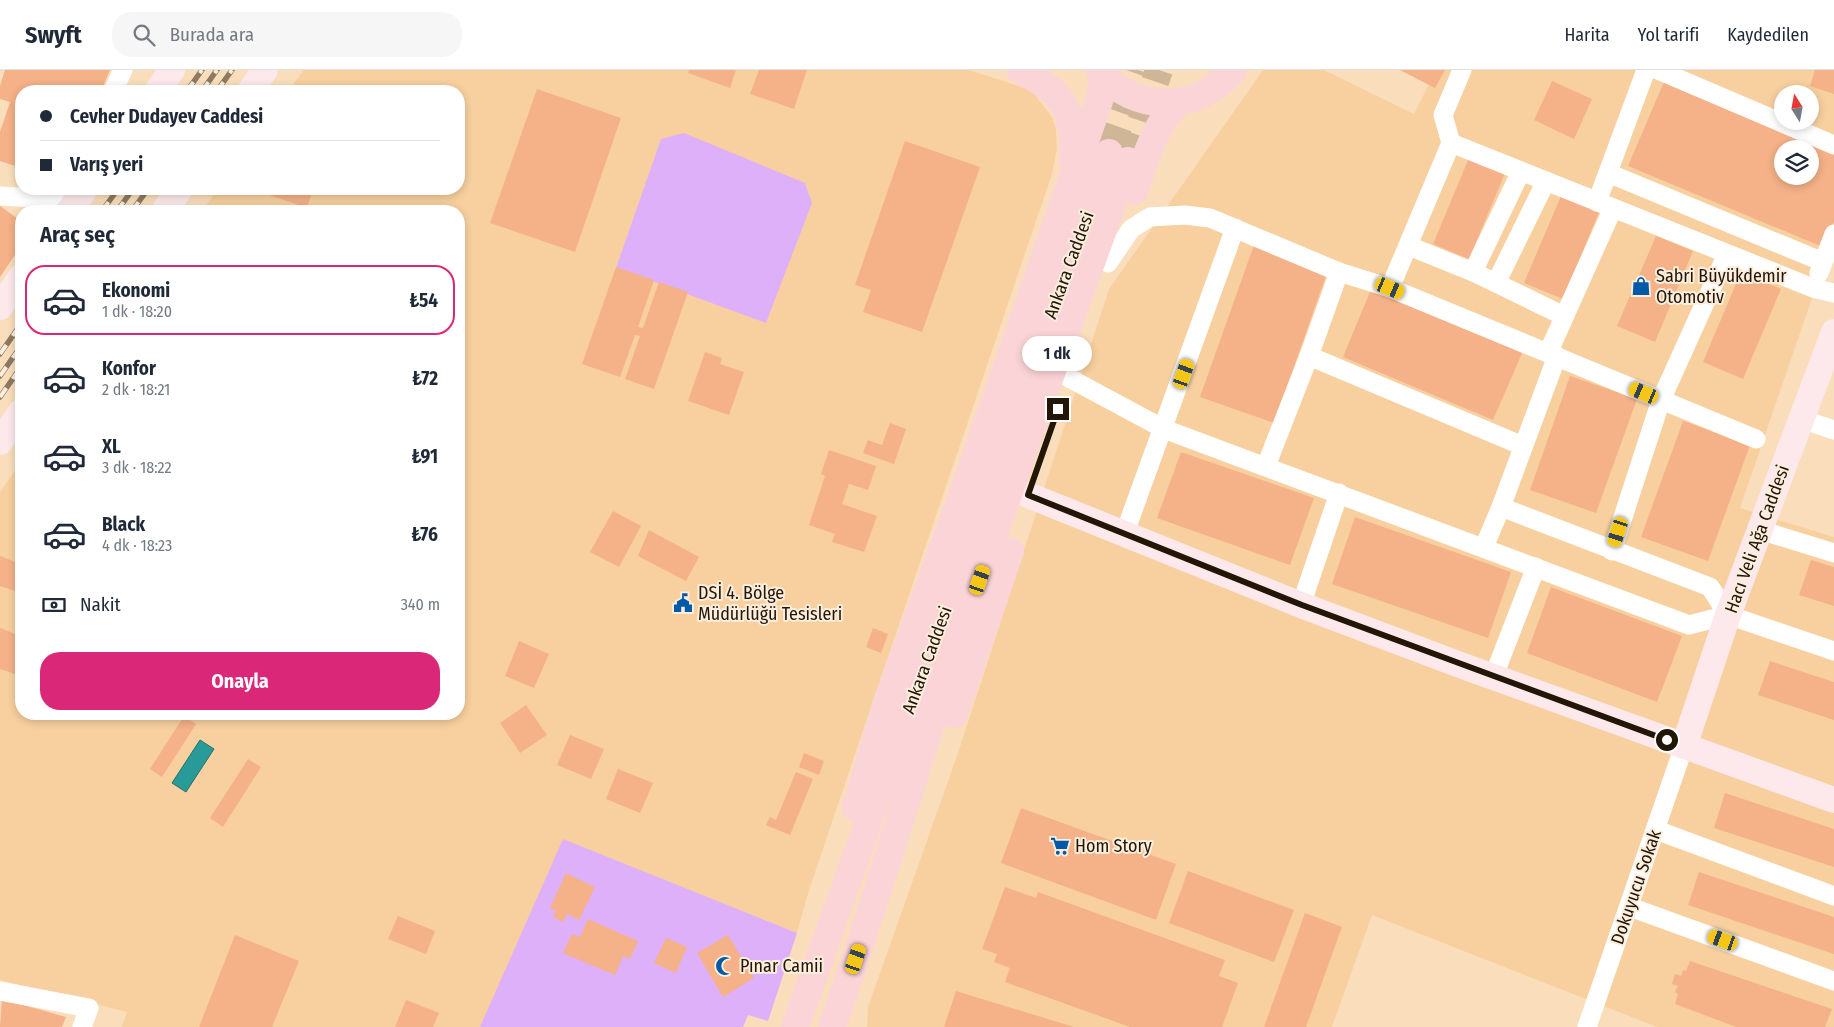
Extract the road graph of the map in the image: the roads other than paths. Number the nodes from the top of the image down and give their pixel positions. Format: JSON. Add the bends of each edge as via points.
{"nodes":[{"id":1,"x":123,"y":70,"type":"edge"},
{"id":2,"x":165,"y":70,"type":"edge"},
{"id":3,"x":172,"y":70,"type":"edge"},
{"id":4,"x":265,"y":70,"type":"edge"},
{"id":5,"x":1020,"y":70,"type":"edge"},
{"id":6,"x":1233,"y":70,"type":"edge"},
{"id":7,"x":1462,"y":70,"type":"edge"},
{"id":8,"x":1646,"y":70,"type":"edge"},
{"id":9,"x":1658,"y":70,"type":"edge"},
{"id":10,"x":1100,"y":72,"type":"edge"},
{"id":11,"x":116,"y":85,"type":"edge"},
{"id":12,"x":159,"y":85,"type":"edge"},
{"id":13,"x":161,"y":85,"type":"edge"},
{"id":14,"x":254,"y":85,"type":"edge"},
{"id":15,"x":1178,"y":103,"type":"junction"},
{"id":16,"x":1451,"y":143,"type":"junction"},
{"id":17,"x":1834,"y":145,"type":"edge"},
{"id":18,"x":1520,"y":171,"type":"junction"},
{"id":19,"x":1608,"y":173,"type":"junction"},
{"id":20,"x":1071,"y":181,"type":"junction"},
{"id":21,"x":1546,"y":181,"type":"junction"},
{"id":22,"x":0,"y":196,"type":"edge"},
{"id":23,"x":68,"y":199,"type":"edge"},
{"id":24,"x":1605,"y":205,"type":"junction"},
{"id":25,"x":1235,"y":228,"type":"junction"},
{"id":26,"x":1834,"y":234,"type":"edge"},
{"id":27,"x":1410,"y":246,"type":"junction"},
{"id":28,"x":1727,"y":254,"type":"junction"},
{"id":29,"x":1823,"y":262,"type":"junction"},
{"id":30,"x":1108,"y":263,"type":"junction"},
{"id":31,"x":1339,"y":272,"type":"junction"},
{"id":32,"x":1473,"y":272,"type":"junction"},
{"id":33,"x":1496,"y":283,"type":"junction"},
{"id":34,"x":15,"y":286,"type":"edge"},
{"id":35,"x":1390,"y":288,"type":"junction"},
{"id":36,"x":1813,"y":288,"type":"junction"},
{"id":37,"x":1834,"y":293,"type":"edge"},
{"id":38,"x":0,"y":307,"type":"edge"},
{"id":39,"x":1564,"y":316,"type":"junction"},
{"id":40,"x":1834,"y":332,"type":"edge"},
{"id":41,"x":1553,"y":355,"type":"junction"},
{"id":42,"x":1309,"y":356,"type":"junction"},
{"id":43,"x":1069,"y":378,"type":"junction"},
{"id":44,"x":1661,"y":400,"type":"junction"},
{"id":45,"x":1801,"y":419,"type":"junction"},
{"id":46,"x":15,"y":421,"type":"edge"},
{"id":47,"x":1164,"y":429,"type":"junction"},
{"id":48,"x":1834,"y":430,"type":"edge"},
{"id":49,"x":1756,"y":438,"type":"dead end"},
{"id":50,"x":0,"y":442,"type":"edge"},
{"id":51,"x":1524,"y":446,"type":"junction"},
{"id":52,"x":1266,"y":466,"type":"junction"},
{"id":53,"x":1339,"y":493,"type":"junction"},
{"id":54,"x":1028,"y":495,"type":"junction"},
{"id":55,"x":1501,"y":508,"type":"junction"},
{"id":56,"x":1760,"y":530,"type":"junction"},
{"id":57,"x":1124,"y":535,"type":"junction"},
{"id":58,"x":1484,"y":547,"type":"junction"},
{"id":59,"x":1612,"y":551,"type":"junction"},
{"id":60,"x":1834,"y":553,"type":"edge"},
{"id":61,"x":1536,"y":567,"type":"junction"},
{"id":62,"x":1302,"y":605,"type":"junction"},
{"id":63,"x":1728,"y":615,"type":"junction"},
{"id":64,"x":1834,"y":650,"type":"edge"},
{"id":65,"x":1493,"y":678,"type":"junction"},
{"id":66,"x":1684,"y":746,"type":"junction"},
{"id":67,"x":1834,"y":800,"type":"edge"},
{"id":68,"x":1656,"y":830,"type":"junction"},
{"id":69,"x":884,"y":876,"type":"junction"},
{"id":70,"x":840,"y":895,"type":"junction"},
{"id":71,"x":1834,"y":896,"type":"edge"},
{"id":72,"x":1630,"y":907,"type":"junction"},
{"id":73,"x":1834,"y":981,"type":"edge"},
{"id":74,"x":0,"y":991,"type":"edge"},
{"id":75,"x":82,"y":1027,"type":"edge"},
{"id":76,"x":795,"y":1027,"type":"edge"},
{"id":77,"x":832,"y":1027,"type":"edge"},
{"id":78,"x":1587,"y":1027,"type":"edge"}],
"edges":[{"from":1,"to":11,"type":"street"},
{"from":2,"to":12,"type":"street"},
{"from":3,"to":13,"type":"street"},
{"from":4,"to":14,"type":"street"},
{"from":5,"to":20,"type":"main road","via":[[1052,89],[1065,106],[1072,124],[1074,143]]},
{"from":6,"to":15,"type":"main road","via":[[1216,87]]},
{"from":7,"to":16,"type":"street","via":[[1443,115]]},
{"from":8,"to":19,"type":"street"},
{"from":9,"to":17,"type":"street"},
{"from":10,"to":15,"type":"main road","via":[[1122,91],[1143,100]]},
{"from":10,"to":20,"type":"main road","via":[[1100,98]]},
{"from":15,"to":30,"type":"main road","via":[[1168,111],[1150,146]]},
{"from":16,"to":18,"type":"street"},
{"from":16,"to":27,"type":"street"},
{"from":18,"to":21,"type":"street"},
{"from":18,"to":32,"type":"street"},
{"from":19,"to":24,"type":"street"},
{"from":19,"to":29,"type":"street"},
{"from":20,"to":70,"type":"main road","via":[[886,705],[858,796]]},
{"from":21,"to":24,"type":"street"},
{"from":21,"to":33,"type":"street"},
{"from":22,"to":23,"type":"street"},
{"from":24,"to":28,"type":"street"},
{"from":24,"to":39,"type":"street"},
{"from":25,"to":30,"type":"street","via":[[1210,218],[1185,214],[1150,217],[1131,229]]},
{"from":25,"to":31,"type":"street"},
{"from":25,"to":47,"type":"street"},
{"from":26,"to":29,"type":"street"},
{"from":27,"to":32,"type":"street"},
{"from":27,"to":35,"type":"street"},
{"from":28,"to":36,"type":"street"},
{"from":28,"to":44,"type":"street"},
{"from":29,"to":36,"type":"street"},
{"from":30,"to":43,"type":"main road"},
{"from":31,"to":35,"type":"street"},
{"from":31,"to":42,"type":"street"},
{"from":32,"to":33,"type":"street"},
{"from":33,"to":39,"type":"street"},
{"from":34,"to":38,"type":"street"},
{"from":35,"to":41,"type":"street"},
{"from":36,"to":37,"type":"street"},
{"from":39,"to":41,"type":"street"},
{"from":40,"to":45,"type":"street","name":"Hacı Veli Ağa Caddesi"},
{"from":41,"to":44,"type":"street"},
{"from":41,"to":51,"type":"street"},
{"from":42,"to":51,"type":"street"},
{"from":42,"to":52,"type":"street"},
{"from":43,"to":47,"type":"street"},
{"from":43,"to":54,"type":"main road"},
{"from":44,"to":49,"type":"street"},
{"from":44,"to":59,"type":"street"},
{"from":45,"to":48,"type":"street"},
{"from":45,"to":56,"type":"street","name":"Hacı Veli Ağa Caddesi"},
{"from":46,"to":50,"type":"street"},
{"from":47,"to":52,"type":"street"},
{"from":47,"to":57,"type":"street"},
{"from":51,"to":55,"type":"street"},
{"from":52,"to":53,"type":"street"},
{"from":53,"to":58,"type":"street"},
{"from":53,"to":62,"type":"street"},
{"from":54,"to":57,"type":"street"},
{"from":54,"to":69,"type":"main road","via":[[953,716]]},
{"from":55,"to":58,"type":"street"},
{"from":55,"to":59,"type":"street"},
{"from":56,"to":60,"type":"street"},
{"from":56,"to":63,"type":"street","name":"Hacı Veli Ağa Caddesi"},
{"from":57,"to":62,"type":"street"},
{"from":58,"to":61,"type":"street"},
{"from":59,"to":63,"type":"street","via":[[1710,588]]},
{"from":61,"to":63,"type":"street","via":[[1689,625]]},
{"from":61,"to":65,"type":"street"},
{"from":62,"to":65,"type":"street"},
{"from":63,"to":64,"type":"street"},
{"from":63,"to":66,"type":"street","name":"Hacı Veli Ağa Caddesi"},
{"from":65,"to":66,"type":"street"},
{"from":66,"to":67,"type":"street"},
{"from":66,"to":68,"type":"street","name":"Dokuyucu Sokak"},
{"from":68,"to":71,"type":"street"},
{"from":68,"to":72,"type":"street","name":"Dokuyucu Sokak"},
{"from":69,"to":70,"type":"main road","name":"Ankara Caddesi","via":[[955,652],[1053,367],[1118,157]]},
{"from":69,"to":77,"type":"main road","name":"Ankara Caddesi"},
{"from":70,"to":76,"type":"main road","name":"Ankara Caddesi"},
{"from":72,"to":73,"type":"street"},
{"from":72,"to":78,"type":"street","name":"Dokuyucu Sokak"},
{"from":74,"to":75,"type":"street","via":[[89,1008]]}]}
